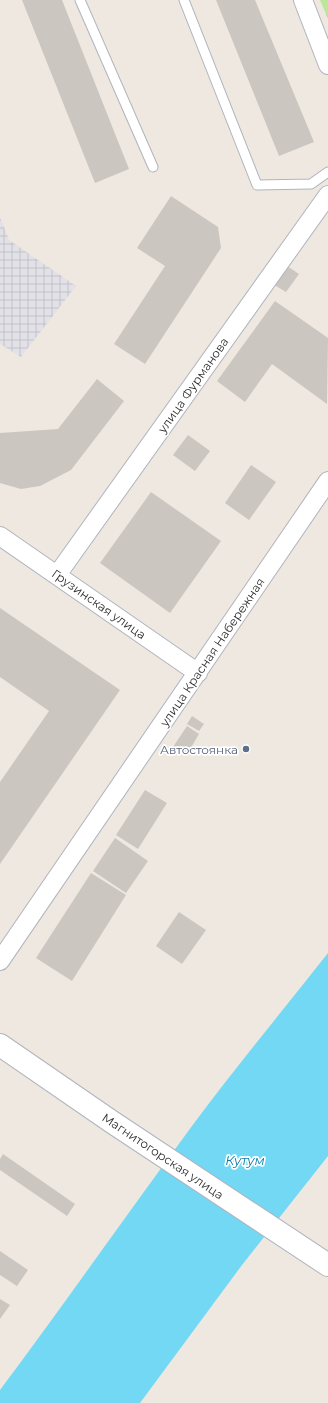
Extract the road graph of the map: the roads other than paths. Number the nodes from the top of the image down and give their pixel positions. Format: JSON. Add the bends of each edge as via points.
{"nodes":[{"id":1,"x":80,"y":0,"type":"edge"},
{"id":2,"x":184,"y":0,"type":"edge"},
{"id":3,"x":303,"y":0,"type":"edge"},
{"id":4,"x":328,"y":65,"type":"edge"},
{"id":5,"x":152,"y":167,"type":"dead end"},
{"id":6,"x":328,"y":172,"type":"edge"},
{"id":7,"x":328,"y":195,"type":"edge"},
{"id":8,"x":328,"y":481,"type":"edge"},
{"id":9,"x":0,"y":536,"type":"edge"},
{"id":10,"x":57,"y":575,"type":"junction"},
{"id":11,"x":198,"y":673,"type":"junction"},
{"id":12,"x":0,"y":961,"type":"edge"},
{"id":13,"x":0,"y":1045,"type":"edge"},
{"id":14,"x":328,"y":1265,"type":"edge"}],
"edges":[{"from":1,"to":5,"type":"lane"},
{"from":2,"to":6,"type":"lane","via":[[257,185],[311,184]]},
{"from":3,"to":4,"type":"street"},
{"from":7,"to":10,"type":"street","name":"улица Фурманова"},
{"from":8,"to":11,"type":"street","name":"улица Красная Набережная"},
{"from":9,"to":10,"type":"street","name":"Грузинская улица"},
{"from":10,"to":11,"type":"street","name":"Грузинская улица"},
{"from":11,"to":12,"type":"street","name":"улица Красная Набережная"},
{"from":13,"to":14,"type":"main road","name":"Магнитогорская улица"}]}
